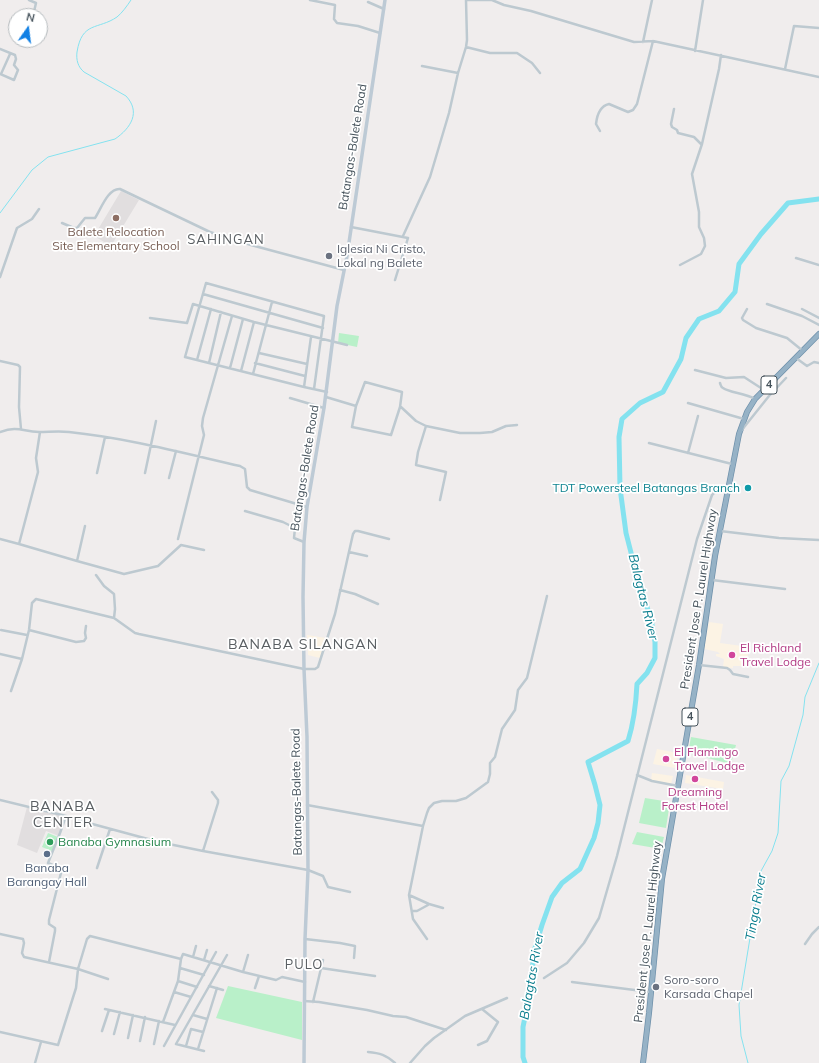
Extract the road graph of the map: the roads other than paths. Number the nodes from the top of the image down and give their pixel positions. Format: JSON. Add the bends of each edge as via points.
{"nodes":[{"id":1,"x":29,"y":0,"type":"edge"},
{"id":2,"x":310,"y":0,"type":"edge"},
{"id":3,"x":385,"y":0,"type":"edge"},
{"id":4,"x":466,"y":0,"type":"edge"},
{"id":5,"x":652,"y":0,"type":"edge"},
{"id":6,"x":703,"y":0,"type":"edge"},
{"id":7,"x":368,"y":2,"type":"dead end"},
{"id":8,"x":35,"y":8,"type":"edge"},
{"id":9,"x":384,"y":9,"type":"junction"},
{"id":10,"x":819,"y":28,"type":"edge"},
{"id":11,"x":380,"y":33,"type":"junction"},
{"id":12,"x":653,"y":41,"type":"junction"},
{"id":13,"x":644,"y":42,"type":"junction"},
{"id":14,"x":466,"y":48,"type":"junction"},
{"id":15,"x":0,"y":49,"type":"edge"},
{"id":16,"x":695,"y":51,"type":"junction"},
{"id":17,"x":10,"y":54,"type":"junction"},
{"id":18,"x":721,"y":55,"type":"junction"},
{"id":19,"x":422,"y":66,"type":"dead end"},
{"id":20,"x":785,"y":69,"type":"junction"},
{"id":21,"x":540,"y":73,"type":"dead end"},
{"id":22,"x":0,"y":74,"type":"edge"},
{"id":23,"x":458,"y":74,"type":"junction"},
{"id":24,"x":819,"y":77,"type":"edge"},
{"id":25,"x":674,"y":108,"type":"dead end"},
{"id":26,"x":600,"y":131,"type":"dead end"},
{"id":27,"x":702,"y":144,"type":"junction"},
{"id":28,"x":39,"y":210,"type":"dead end"},
{"id":29,"x":62,"y":223,"type":"dead end"},
{"id":30,"x":350,"y":227,"type":"junction"},
{"id":31,"x":403,"y":236,"type":"junction"},
{"id":32,"x":796,"y":258,"type":"dead end"},
{"id":33,"x":680,"y":265,"type":"dead end"},
{"id":34,"x":819,"y":265,"type":"edge"},
{"id":35,"x":344,"y":270,"type":"junction"},
{"id":36,"x":0,"y":276,"type":"edge"},
{"id":37,"x":395,"y":280,"type":"dead end"},
{"id":38,"x":203,"y":294,"type":"junction"},
{"id":39,"x":272,"y":302,"type":"junction"},
{"id":40,"x":767,"y":304,"type":"dead end"},
{"id":41,"x":200,"y":306,"type":"junction"},
{"id":42,"x":211,"y":309,"type":"junction"},
{"id":43,"x":747,"y":309,"type":"dead end"},
{"id":44,"x":802,"y":309,"type":"dead end"},
{"id":45,"x":221,"y":312,"type":"junction"},
{"id":46,"x":269,"y":313,"type":"junction"},
{"id":47,"x":232,"y":316,"type":"junction"},
{"id":48,"x":150,"y":318,"type":"dead end"},
{"id":49,"x":819,"y":318,"type":"edge"},
{"id":50,"x":243,"y":319,"type":"junction"},
{"id":51,"x":254,"y":322,"type":"junction"},
{"id":52,"x":266,"y":324,"type":"junction"},
{"id":53,"x":819,"y":325,"type":"edge"},
{"id":54,"x":323,"y":328,"type":"junction"},
{"id":55,"x":819,"y":334,"type":"edge"},
{"id":56,"x":311,"y":337,"type":"junction"},
{"id":57,"x":321,"y":340,"type":"junction"},
{"id":58,"x":333,"y":342,"type":"junction"},
{"id":59,"x":347,"y":345,"type":"dead end"},
{"id":60,"x":803,"y":351,"type":"junction"},
{"id":61,"x":259,"y":353,"type":"junction"},
{"id":62,"x":796,"y":358,"type":"junction"},
{"id":63,"x":197,"y":360,"type":"junction"},
{"id":64,"x":0,"y":362,"type":"edge"},
{"id":65,"x":208,"y":363,"type":"junction"},
{"id":66,"x":256,"y":363,"type":"junction"},
{"id":67,"x":819,"y":363,"type":"edge"},
{"id":68,"x":307,"y":364,"type":"junction"},
{"id":69,"x":219,"y":365,"type":"junction"},
{"id":70,"x":230,"y":368,"type":"junction"},
{"id":71,"x":695,"y":370,"type":"dead end"},
{"id":72,"x":241,"y":371,"type":"junction"},
{"id":73,"x":252,"y":374,"type":"junction"},
{"id":74,"x":305,"y":376,"type":"junction"},
{"id":75,"x":786,"y":378,"type":"dead end"},
{"id":76,"x":720,"y":383,"type":"dead end"},
{"id":77,"x":304,"y":387,"type":"junction"},
{"id":78,"x":314,"y":389,"type":"junction"},
{"id":79,"x":764,"y":390,"type":"junction"},
{"id":80,"x":327,"y":392,"type":"junction"},
{"id":81,"x":326,"y":397,"type":"junction"},
{"id":82,"x":290,"y":398,"type":"dead end"},
{"id":83,"x":755,"y":399,"type":"junction"},
{"id":84,"x":688,"y":403,"type":"dead end"},
{"id":85,"x":356,"y":406,"type":"junction"},
{"id":86,"x":400,"y":407,"type":"junction"},
{"id":87,"x":324,"y":408,"type":"junction"},
{"id":88,"x":698,"y":416,"type":"dead end"},
{"id":89,"x":744,"y":420,"type":"junction"},
{"id":90,"x":156,"y":421,"type":"dead end"},
{"id":91,"x":517,"y":425,"type":"dead end"},
{"id":92,"x":426,"y":426,"type":"junction"},
{"id":93,"x":21,"y":429,"type":"junction"},
{"id":94,"x":0,"y":432,"type":"edge"},
{"id":95,"x":40,"y":432,"type":"junction"},
{"id":96,"x":738,"y":434,"type":"junction"},
{"id":97,"x":105,"y":437,"type":"junction"},
{"id":98,"x":649,"y":443,"type":"dead end"},
{"id":99,"x":150,"y":445,"type":"junction"},
{"id":100,"x":176,"y":451,"type":"junction"},
{"id":101,"x":688,"y":453,"type":"junction"},
{"id":102,"x":198,"y":457,"type":"junction"},
{"id":103,"x":732,"y":464,"type":"junction"},
{"id":104,"x":97,"y":473,"type":"dead end"},
{"id":105,"x":145,"y":473,"type":"dead end"},
{"id":106,"x":169,"y":478,"type":"dead end"},
{"id":107,"x":728,"y":490,"type":"junction"},
{"id":108,"x":440,"y":500,"type":"dead end"},
{"id":109,"x":307,"y":507,"type":"junction"},
{"id":110,"x":245,"y":511,"type":"dead end"},
{"id":111,"x":85,"y":526,"type":"dead end"},
{"id":112,"x":720,"y":531,"type":"junction"},
{"id":113,"x":389,"y":538,"type":"dead end"},
{"id":114,"x":0,"y":539,"type":"edge"},
{"id":115,"x":178,"y":539,"type":"dead end"},
{"id":116,"x":819,"y":540,"type":"edge"},
{"id":117,"x":304,"y":542,"type":"junction"},
{"id":118,"x":19,"y":544,"type":"junction"},
{"id":119,"x":204,"y":550,"type":"dead end"},
{"id":120,"x":348,"y":552,"type":"junction"},
{"id":121,"x":367,"y":556,"type":"dead end"},
{"id":122,"x":78,"y":561,"type":"junction"},
{"id":123,"x":96,"y":575,"type":"dead end"},
{"id":124,"x":712,"y":580,"type":"junction"},
{"id":125,"x":784,"y":589,"type":"dead end"},
{"id":126,"x":340,"y":590,"type":"junction"},
{"id":127,"x":546,"y":596,"type":"dead end"},
{"id":128,"x":378,"y":604,"type":"dead end"},
{"id":129,"x":114,"y":618,"type":"junction"},
{"id":130,"x":86,"y":626,"type":"dead end"},
{"id":131,"x":1,"y":630,"type":"edge"},
{"id":132,"x":28,"y":630,"type":"junction"},
{"id":133,"x":27,"y":635,"type":"junction"},
{"id":134,"x":0,"y":654,"type":"edge"},
{"id":135,"x":22,"y":659,"type":"junction"},
{"id":136,"x":699,"y":665,"type":"junction"},
{"id":137,"x":304,"y":669,"type":"junction"},
{"id":138,"x":748,"y":677,"type":"dead end"},
{"id":139,"x":11,"y":691,"type":"dead end"},
{"id":140,"x":637,"y":775,"type":"junction"},
{"id":141,"x":678,"y":786,"type":"junction"},
{"id":142,"x":212,"y":792,"type":"dead end"},
{"id":143,"x":0,"y":800,"type":"edge"},
{"id":144,"x":307,"y":805,"type":"junction"},
{"id":145,"x":66,"y":816,"type":"junction"},
{"id":146,"x":423,"y":826,"type":"junction"},
{"id":147,"x":110,"y":829,"type":"junction"},
{"id":148,"x":203,"y":851,"type":"junction"},
{"id":149,"x":97,"y":868,"type":"dead end"},
{"id":150,"x":308,"y":870,"type":"junction"},
{"id":151,"x":350,"y":892,"type":"dead end"},
{"id":152,"x":409,"y":895,"type":"junction"},
{"id":153,"x":429,"y":904,"type":"junction"},
{"id":154,"x":442,"y":908,"type":"dead end"},
{"id":155,"x":412,"y":911,"type":"junction"},
{"id":156,"x":819,"y":927,"type":"edge"},
{"id":157,"x":1,"y":934,"type":"edge"},
{"id":158,"x":427,"y":938,"type":"dead end"},
{"id":159,"x":0,"y":939,"type":"edge"},
{"id":160,"x":305,"y":939,"type":"junction"},
{"id":161,"x":805,"y":944,"type":"dead end"},
{"id":162,"x":196,"y":946,"type":"dead end"},
{"id":163,"x":207,"y":950,"type":"dead end"},
{"id":164,"x":216,"y":952,"type":"dead end"},
{"id":165,"x":248,"y":954,"type":"dead end"},
{"id":166,"x":227,"y":955,"type":"dead end"},
{"id":167,"x":193,"y":957,"type":"junction"},
{"id":168,"x":354,"y":958,"type":"dead end"},
{"id":169,"x":181,"y":959,"type":"junction"},
{"id":170,"x":204,"y":960,"type":"junction"},
{"id":171,"x":323,"y":960,"type":"dead end"},
{"id":172,"x":49,"y":962,"type":"junction"},
{"id":173,"x":210,"y":962,"type":"junction"},
{"id":174,"x":221,"y":965,"type":"junction"},
{"id":175,"x":180,"y":968,"type":"junction"},
{"id":176,"x":321,"y":968,"type":"junction"},
{"id":177,"x":78,"y":969,"type":"junction"},
{"id":178,"x":243,"y":972,"type":"junction"},
{"id":179,"x":204,"y":974,"type":"junction"},
{"id":180,"x":259,"y":976,"type":"junction"},
{"id":181,"x":375,"y":976,"type":"dead end"},
{"id":182,"x":544,"y":978,"type":"dead end"},
{"id":183,"x":108,"y":979,"type":"dead end"},
{"id":184,"x":178,"y":982,"type":"junction"},
{"id":185,"x":305,"y":982,"type":"junction"},
{"id":186,"x":572,"y":982,"type":"dead end"},
{"id":187,"x":209,"y":986,"type":"junction"},
{"id":188,"x":197,"y":987,"type":"junction"},
{"id":189,"x":217,"y":988,"type":"junction"},
{"id":190,"x":255,"y":988,"type":"dead end"},
{"id":191,"x":223,"y":990,"type":"dead end"},
{"id":192,"x":174,"y":992,"type":"junction"},
{"id":193,"x":651,"y":992,"type":"junction"},
{"id":194,"x":191,"y":997,"type":"junction"},
{"id":195,"x":507,"y":998,"type":"dead end"},
{"id":196,"x":304,"y":1001,"type":"junction"},
{"id":197,"x":313,"y":1002,"type":"junction"},
{"id":198,"x":482,"y":1009,"type":"junction"},
{"id":199,"x":120,"y":1012,"type":"junction"},
{"id":200,"x":133,"y":1015,"type":"junction"},
{"id":201,"x":193,"y":1015,"type":"junction"},
{"id":202,"x":145,"y":1017,"type":"junction"},
{"id":203,"x":208,"y":1019,"type":"junction"},
{"id":204,"x":159,"y":1021,"type":"junction"},
{"id":205,"x":163,"y":1022,"type":"junction"},
{"id":206,"x":175,"y":1025,"type":"junction"},
{"id":207,"x":446,"y":1030,"type":"junction"},
{"id":208,"x":102,"y":1031,"type":"dead end"},
{"id":209,"x":0,"y":1032,"type":"edge"},
{"id":210,"x":203,"y":1032,"type":"junction"},
{"id":211,"x":114,"y":1034,"type":"dead end"},
{"id":212,"x":128,"y":1038,"type":"dead end"},
{"id":213,"x":140,"y":1040,"type":"dead end"},
{"id":214,"x":41,"y":1042,"type":"junction"},
{"id":215,"x":154,"y":1044,"type":"dead end"},
{"id":216,"x":478,"y":1045,"type":"dead end"},
{"id":217,"x":164,"y":1046,"type":"dead end"},
{"id":218,"x":186,"y":1046,"type":"junction"},
{"id":219,"x":198,"y":1049,"type":"junction"},
{"id":220,"x":204,"y":1051,"type":"dead end"},
{"id":221,"x":368,"y":1052,"type":"dead end"},
{"id":222,"x":35,"y":1063,"type":"edge"},
{"id":223,"x":304,"y":1063,"type":"edge"},
{"id":224,"x":395,"y":1063,"type":"edge"},
{"id":225,"x":410,"y":1063,"type":"edge"},
{"id":226,"x":643,"y":1063,"type":"edge"}],
"edges":[{"from":1,"to":8,"type":"street","via":[[36,3]]},
{"from":2,"to":11,"type":"street","via":[[335,4],[334,19],[337,23]]},
{"from":3,"to":9,"type":"main road","name":"Batangas-Balete Road"},
{"from":4,"to":13,"type":"street","via":[[492,0],[634,42]]},
{"from":4,"to":14,"type":"street"},
{"from":5,"to":13,"type":"street"},
{"from":6,"to":16,"type":"street"},
{"from":7,"to":9,"type":"street"},
{"from":9,"to":11,"type":"main road","name":"Batangas-Balete Road"},
{"from":10,"to":20,"type":"street","via":[[794,26]]},
{"from":11,"to":30,"type":"main road","name":"Batangas-Balete Road"},
{"from":12,"to":13,"type":"street"},
{"from":12,"to":16,"type":"street"},
{"from":12,"to":26,"type":"street","via":[[637,104],[628,112],[609,104],[602,106],[596,120],[596,126]]},
{"from":14,"to":21,"type":"street","via":[[490,53],[517,54],[532,63]]},
{"from":14,"to":23,"type":"street"},
{"from":15,"to":17,"type":"street"},
{"from":16,"to":18,"type":"street"},
{"from":17,"to":22,"type":"street"},
{"from":17,"to":22,"type":"street","via":[[15,56],[14,65],[18,73],[14,80]]},
{"from":18,"to":20,"type":"street"},
{"from":18,"to":27,"type":"street"},
{"from":19,"to":23,"type":"street"},
{"from":20,"to":24,"type":"street"},
{"from":23,"to":31,"type":"street","via":[[430,177]]},
{"from":25,"to":27,"type":"street","via":[[672,127],[678,133],[694,137]]},
{"from":27,"to":33,"type":"street","via":[[692,174],[699,227],[705,246],[701,254]]},
{"from":28,"to":36,"type":"street","via":[[32,219],[17,228]]},
{"from":29,"to":35,"type":"street","via":[[77,228],[85,218],[95,217],[112,191],[120,189],[210,232]]},
{"from":30,"to":31,"type":"street"},
{"from":30,"to":35,"type":"main road","name":"Batangas-Balete Road"},
{"from":31,"to":37,"type":"street","via":[[408,238]]},
{"from":32,"to":34,"type":"street"},
{"from":35,"to":58,"type":"main road","name":"Batangas-Balete Road"},
{"from":38,"to":39,"type":"street","via":[[206,283]]},
{"from":38,"to":41,"type":"street"},
{"from":38,"to":46,"type":"street"},
{"from":39,"to":46,"type":"street"},
{"from":39,"to":54,"type":"street","via":[[324,316]]},
{"from":40,"to":53,"type":"street"},
{"from":41,"to":42,"type":"street"},
{"from":41,"to":48,"type":"street","via":[[193,304],[187,323]]},
{"from":41,"to":63,"type":"street","via":[[185,357]]},
{"from":42,"to":45,"type":"street"},
{"from":42,"to":63,"type":"street"},
{"from":43,"to":60,"type":"street","via":[[743,320],[756,328],[787,338]]},
{"from":44,"to":49,"type":"street"},
{"from":45,"to":47,"type":"street"},
{"from":45,"to":65,"type":"street"},
{"from":46,"to":52,"type":"street"},
{"from":46,"to":54,"type":"street"},
{"from":47,"to":50,"type":"street"},
{"from":47,"to":69,"type":"street"},
{"from":50,"to":51,"type":"street"},
{"from":50,"to":70,"type":"street"},
{"from":51,"to":52,"type":"street"},
{"from":51,"to":72,"type":"street"},
{"from":52,"to":56,"type":"street"},
{"from":52,"to":61,"type":"street"},
{"from":54,"to":57,"type":"street"},
{"from":55,"to":60,"type":"highway","name":"President Jose P. Laurel Highway","number":"4"},
{"from":56,"to":57,"type":"street"},
{"from":56,"to":68,"type":"street"},
{"from":57,"to":58,"type":"street"},
{"from":57,"to":78,"type":"street"},
{"from":58,"to":59,"type":"street"},
{"from":58,"to":80,"type":"main road","name":"Batangas-Balete Road"},
{"from":60,"to":62,"type":"highway","name":"President Jose P. Laurel Highway","number":"4"},
{"from":61,"to":66,"type":"street"},
{"from":61,"to":68,"type":"street"},
{"from":62,"to":67,"type":"street","via":[[807,366],[814,362]]},
{"from":62,"to":79,"type":"highway","name":"President Jose P. Laurel Highway","number":"4"},
{"from":63,"to":65,"type":"street"},
{"from":64,"to":93,"type":"street","via":[[19,366]]},
{"from":65,"to":69,"type":"street"},
{"from":66,"to":73,"type":"street"},
{"from":66,"to":74,"type":"street"},
{"from":68,"to":74,"type":"street"},
{"from":69,"to":70,"type":"street"},
{"from":69,"to":102,"type":"street","via":[[202,418],[204,435]]},
{"from":70,"to":72,"type":"street"},
{"from":71,"to":79,"type":"street","via":[[726,378],[744,377]]},
{"from":72,"to":73,"type":"street"},
{"from":73,"to":77,"type":"street"},
{"from":74,"to":77,"type":"street"},
{"from":75,"to":96,"type":"street"},
{"from":76,"to":83,"type":"street","via":[[725,389]]},
{"from":77,"to":78,"type":"street"},
{"from":78,"to":80,"type":"street"},
{"from":79,"to":83,"type":"highway","name":"President Jose P. Laurel Highway","number":"4"},
{"from":80,"to":81,"type":"main road","name":"Batangas-Balete Road"},
{"from":81,"to":85,"type":"street"},
{"from":81,"to":87,"type":"main road","name":"Batangas-Balete Road"},
{"from":82,"to":87,"type":"street"},
{"from":83,"to":89,"type":"highway","name":"President Jose P. Laurel Highway","number":"4"},
{"from":84,"to":89,"type":"street"},
{"from":85,"to":86,"type":"street","via":[[364,382],[402,392]]},
{"from":85,"to":86,"type":"street","via":[[352,426],[392,435]]},
{"from":86,"to":92,"type":"street"},
{"from":87,"to":109,"type":"main road","name":"Batangas-Balete Road"},
{"from":88,"to":101,"type":"street"},
{"from":89,"to":96,"type":"highway","name":"President Jose P. Laurel Highway","number":"4"},
{"from":90,"to":99,"type":"street"},
{"from":91,"to":92,"type":"street","via":[[480,433],[460,433]]},
{"from":92,"to":108,"type":"street","via":[[416,465],[446,472]]},
{"from":93,"to":94,"type":"street","via":[[11,428]]},
{"from":93,"to":95,"type":"street"},
{"from":95,"to":97,"type":"street","via":[[62,431]]},
{"from":95,"to":118,"type":"street","via":[[36,458],[38,472]]},
{"from":96,"to":103,"type":"highway","name":"President Jose P. Laurel Highway","number":"4"},
{"from":97,"to":99,"type":"street"},
{"from":97,"to":104,"type":"street"},
{"from":98,"to":101,"type":"street"},
{"from":99,"to":100,"type":"street"},
{"from":99,"to":105,"type":"street"},
{"from":100,"to":102,"type":"street"},
{"from":100,"to":106,"type":"street"},
{"from":101,"to":103,"type":"street"},
{"from":102,"to":109,"type":"street","via":[[244,468],[247,487],[250,490]]},
{"from":102,"to":115,"type":"street"},
{"from":103,"to":107,"type":"highway","name":"President Jose P. Laurel Highway","number":"4"},
{"from":107,"to":112,"type":"highway","name":"President Jose P. Laurel Highway","number":"4"},
{"from":107,"to":140,"type":"street","via":[[717,490],[712,495],[697,539]]},
{"from":109,"to":117,"type":"main road","name":"Batangas-Balete Road"},
{"from":110,"to":117,"type":"street","via":[[283,522],[294,528],[294,538]]},
{"from":111,"to":122,"type":"street"},
{"from":112,"to":116,"type":"street"},
{"from":112,"to":124,"type":"highway","name":"President Jose P. Laurel Highway","number":"4"},
{"from":113,"to":120,"type":"street","via":[[355,531]]},
{"from":114,"to":118,"type":"street"},
{"from":117,"to":137,"type":"main road","name":"Batangas-Balete Road"},
{"from":118,"to":122,"type":"street"},
{"from":119,"to":122,"type":"street","via":[[181,545],[158,566],[124,574]]},
{"from":120,"to":121,"type":"street"},
{"from":120,"to":126,"type":"street"},
{"from":123,"to":129,"type":"street","via":[[114,594]]},
{"from":124,"to":125,"type":"street"},
{"from":124,"to":136,"type":"highway","name":"President Jose P. Laurel Highway","number":"4"},
{"from":126,"to":128,"type":"street"},
{"from":126,"to":137,"type":"street","via":[[318,667]]},
{"from":127,"to":146,"type":"street","via":[[527,678],[518,690],[515,710],[502,729],[495,757],[490,763],[488,782],[466,798],[434,803],[429,808]]},
{"from":129,"to":132,"type":"street","via":[[36,599],[32,603]]},
{"from":129,"to":137,"type":"street","via":[[135,633]]},
{"from":130,"to":132,"type":"street","via":[[86,638],[84,641],[76,642]]},
{"from":131,"to":133,"type":"street"},
{"from":132,"to":133,"type":"street"},
{"from":133,"to":135,"type":"street"},
{"from":134,"to":135,"type":"street"},
{"from":135,"to":139,"type":"street"},
{"from":136,"to":138,"type":"street","via":[[728,668],[733,674]]},
{"from":136,"to":141,"type":"highway","name":"President Jose P. Laurel Highway","number":"4"},
{"from":137,"to":144,"type":"main road","name":"Batangas-Balete Road"},
{"from":140,"to":141,"type":"street"},
{"from":140,"to":182,"type":"street","via":[[599,918],[584,943],[567,963]]},
{"from":141,"to":193,"type":"highway","name":"President Jose P. Laurel Highway","number":"4","via":[[662,879]]},
{"from":142,"to":148,"type":"street","via":[[218,803]]},
{"from":143,"to":145,"type":"street"},
{"from":144,"to":146,"type":"street"},
{"from":144,"to":150,"type":"main road","name":"Batangas-Balete Road"},
{"from":145,"to":147,"type":"street"},
{"from":145,"to":172,"type":"street","via":[[48,863],[62,869],[49,920],[49,924],[55,928]]},
{"from":146,"to":152,"type":"street"},
{"from":147,"to":148,"type":"street"},
{"from":147,"to":149,"type":"street"},
{"from":148,"to":150,"type":"street"},
{"from":150,"to":151,"type":"street","via":[[323,876],[327,886]]},
{"from":150,"to":160,"type":"main road","name":"Batangas-Balete Road"},
{"from":152,"to":153,"type":"street"},
{"from":152,"to":155,"type":"street"},
{"from":153,"to":154,"type":"street"},
{"from":153,"to":155,"type":"street"},
{"from":155,"to":158,"type":"street","via":[[413,920]]},
{"from":156,"to":161,"type":"street"},
{"from":157,"to":159,"type":"street"},
{"from":157,"to":172,"type":"street","via":[[23,939],[24,957]]},
{"from":160,"to":168,"type":"street","via":[[355,946]]},
{"from":160,"to":185,"type":"main road","name":"Batangas-Balete Road"},
{"from":162,"to":167,"type":"street"},
{"from":163,"to":170,"type":"street"},
{"from":164,"to":173,"type":"street"},
{"from":165,"to":178,"type":"street"},
{"from":166,"to":174,"type":"street"},
{"from":167,"to":169,"type":"street","via":[[183,954]]},
{"from":167,"to":170,"type":"street"},
{"from":169,"to":175,"type":"street"},
{"from":169,"to":177,"type":"street","via":[[90,936],[86,939]]},
{"from":170,"to":173,"type":"street"},
{"from":171,"to":176,"type":"street"},
{"from":172,"to":177,"type":"street"},
{"from":173,"to":174,"type":"street"},
{"from":173,"to":179,"type":"street"},
{"from":174,"to":178,"type":"street"},
{"from":174,"to":187,"type":"street"},
{"from":175,"to":179,"type":"street"},
{"from":175,"to":184,"type":"street"},
{"from":176,"to":181,"type":"street"},
{"from":176,"to":197,"type":"street"},
{"from":177,"to":183,"type":"street"},
{"from":177,"to":214,"type":"street","via":[[76,988],[59,1044],[56,1046]]},
{"from":178,"to":180,"type":"street"},
{"from":179,"to":188,"type":"street"},
{"from":180,"to":185,"type":"street"},
{"from":180,"to":190,"type":"street"},
{"from":184,"to":188,"type":"street"},
{"from":184,"to":192,"type":"street"},
{"from":185,"to":196,"type":"main road","name":"Batangas-Balete Road"},
{"from":186,"to":193,"type":"street"},
{"from":187,"to":189,"type":"street"},
{"from":187,"to":201,"type":"street"},
{"from":188,"to":194,"type":"street"},
{"from":189,"to":191,"type":"street"},
{"from":189,"to":203,"type":"street"},
{"from":192,"to":194,"type":"street"},
{"from":192,"to":205,"type":"street"},
{"from":193,"to":226,"type":"highway","name":"President Jose P. Laurel Highway","number":"4"},
{"from":194,"to":206,"type":"street"},
{"from":195,"to":198,"type":"street"},
{"from":196,"to":197,"type":"street"},
{"from":196,"to":223,"type":"main road","name":"Batangas-Balete Road"},
{"from":197,"to":207,"type":"street","via":[[406,1017]]},
{"from":198,"to":207,"type":"street","via":[[465,1016]]},
{"from":198,"to":216,"type":"street","via":[[498,1022],[487,1040]]},
{"from":199,"to":200,"type":"street"},
{"from":199,"to":208,"type":"street","via":[[107,1009]]},
{"from":199,"to":211,"type":"street"},
{"from":200,"to":202,"type":"street"},
{"from":200,"to":212,"type":"street"},
{"from":201,"to":203,"type":"street"},
{"from":201,"to":218,"type":"street","via":[[176,1044]]},
{"from":202,"to":204,"type":"street"},
{"from":202,"to":213,"type":"street"},
{"from":203,"to":210,"type":"street"},
{"from":204,"to":205,"type":"street"},
{"from":204,"to":215,"type":"street"},
{"from":205,"to":206,"type":"street"},
{"from":206,"to":217,"type":"street"},
{"from":207,"to":225,"type":"street","via":[[425,1046]]},
{"from":209,"to":214,"type":"street"},
{"from":210,"to":218,"type":"street","via":[[191,1029]]},
{"from":210,"to":219,"type":"street"},
{"from":214,"to":222,"type":"street"},
{"from":218,"to":219,"type":"street"},
{"from":219,"to":220,"type":"street"},
{"from":221,"to":224,"type":"street","via":[[381,1053]]}]}
